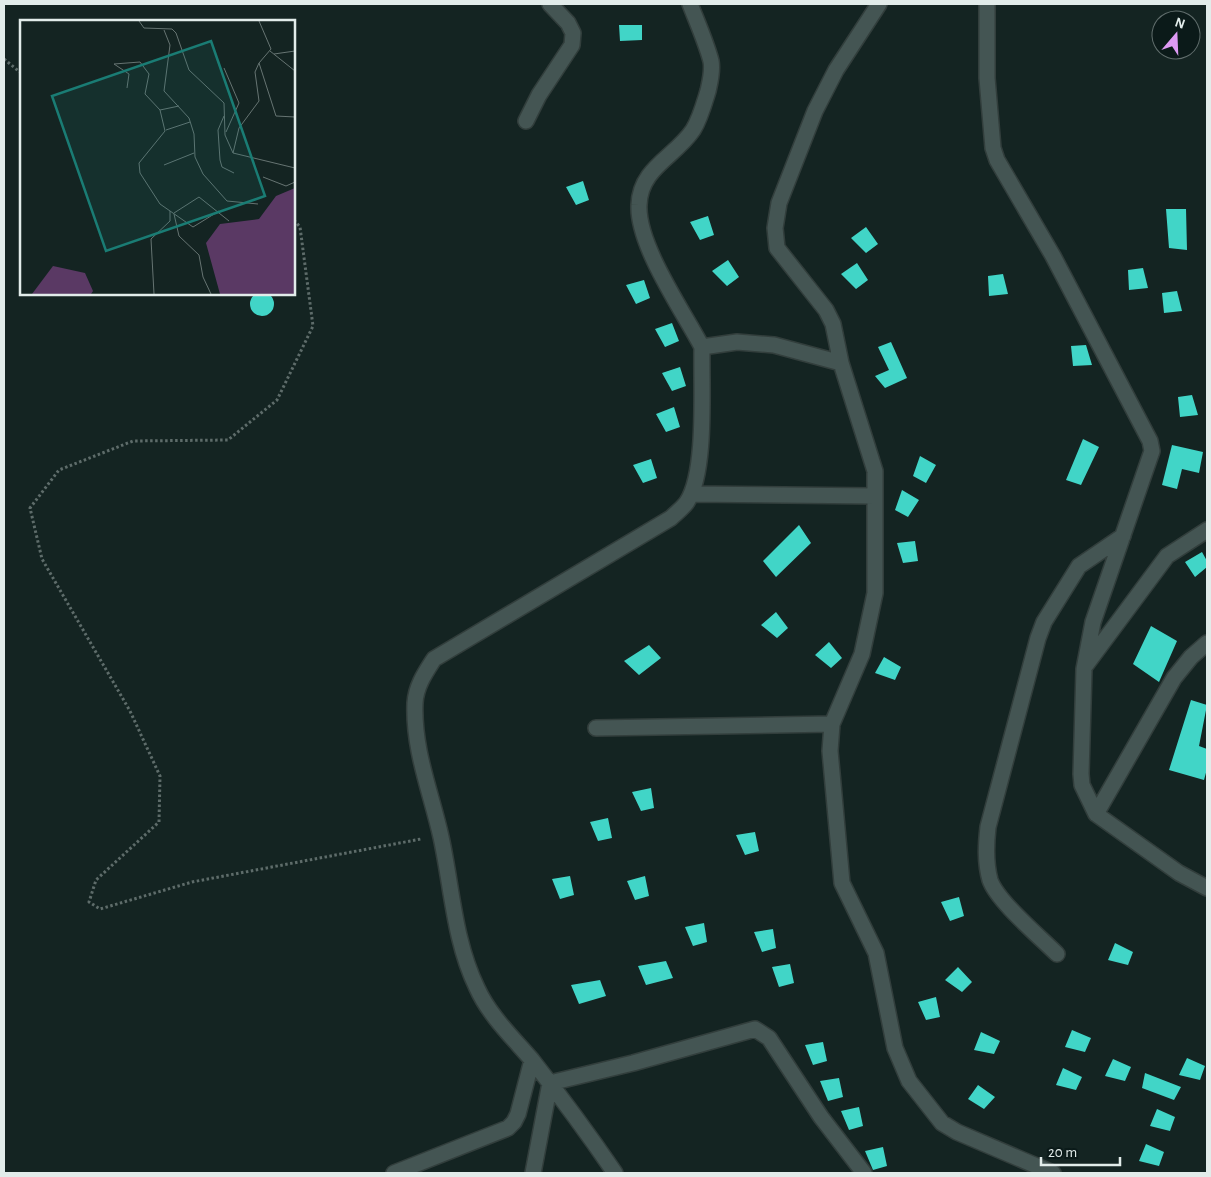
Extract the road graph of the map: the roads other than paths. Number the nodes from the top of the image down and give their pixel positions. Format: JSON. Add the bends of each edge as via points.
{"nodes":[{"id":1,"x":550,"y":4,"type":"edge"},
{"id":2,"x":690,"y":4,"type":"edge"},
{"id":3,"x":879,"y":4,"type":"edge"},
{"id":4,"x":987,"y":4,"type":"edge"},
{"id":5,"x":526,"y":121,"type":"dead end"},
{"id":6,"x":702,"y":347,"type":"junction"},
{"id":7,"x":841,"y":363,"type":"junction"},
{"id":8,"x":691,"y":494,"type":"junction"},
{"id":9,"x":875,"y":496,"type":"junction"},
{"id":10,"x":1207,"y":530,"type":"edge"},
{"id":11,"x":1123,"y":536,"type":"junction"},
{"id":12,"x":1207,"y":643,"type":"edge"},
{"id":13,"x":1084,"y":669,"type":"junction"},
{"id":14,"x":832,"y":724,"type":"junction"},
{"id":15,"x":596,"y":728,"type":"dead end"},
{"id":16,"x":1096,"y":814,"type":"junction"},
{"id":17,"x":1207,"y":888,"type":"edge"},
{"id":18,"x":1057,"y":954,"type":"dead end"},
{"id":19,"x":532,"y":1060,"type":"junction"},
{"id":20,"x":550,"y":1083,"type":"junction"},
{"id":21,"x":394,"y":1173,"type":"edge"},
{"id":22,"x":533,"y":1173,"type":"edge"},
{"id":23,"x":615,"y":1173,"type":"edge"},
{"id":24,"x":864,"y":1173,"type":"edge"},
{"id":25,"x":1053,"y":1173,"type":"edge"}],
"edges":[{"from":1,"to":5,"type":"street","via":[[568,23],[573,33],[572,45]]},
{"from":2,"to":6,"type":"street","via":[[711,62],[711,79],[692,131],[651,172],[643,184],[639,205],[641,229]]},
{"from":3,"to":7,"type":"street","via":[[836,70],[815,111],[778,203],[775,228],[777,248],[826,310],[833,324]]},
{"from":4,"to":11,"type":"street","via":[[987,78],[993,148],[997,160],[1053,256],[1150,441],[1151,459]]},
{"from":6,"to":7,"type":"street","via":[[738,342],[774,345]]},
{"from":6,"to":8,"type":"street","via":[[700,457]]},
{"from":7,"to":9,"type":"street","via":[[875,471]]},
{"from":8,"to":9,"type":"street"},
{"from":8,"to":19,"type":"street","via":[[686,504],[670,518],[434,659],[421,679],[415,701],[415,730],[441,836],[454,918],[476,988],[487,1007]]},
{"from":9,"to":14,"type":"street","via":[[876,594],[862,654]]},
{"from":10,"to":13,"type":"street","via":[[1168,556]]},
{"from":11,"to":13,"type":"street","via":[[1092,622]]},
{"from":11,"to":18,"type":"street","via":[[1079,566],[1044,622],[988,827],[985,854],[990,881],[998,896]]},
{"from":12,"to":16,"type":"street","via":[[1174,678]]},
{"from":13,"to":16,"type":"street","via":[[1080,774]]},
{"from":14,"to":15,"type":"street"},
{"from":14,"to":25,"type":"street","via":[[830,751],[842,883],[876,953],[895,1048],[909,1081],[942,1123]]},
{"from":16,"to":17,"type":"street","via":[[1179,873]]},
{"from":19,"to":20,"type":"street"},
{"from":19,"to":21,"type":"street","via":[[518,1114],[508,1128]]},
{"from":20,"to":22,"type":"street"},
{"from":20,"to":23,"type":"street"},
{"from":20,"to":24,"type":"street","via":[[755,1030],[769,1038],[821,1117]]}]}
